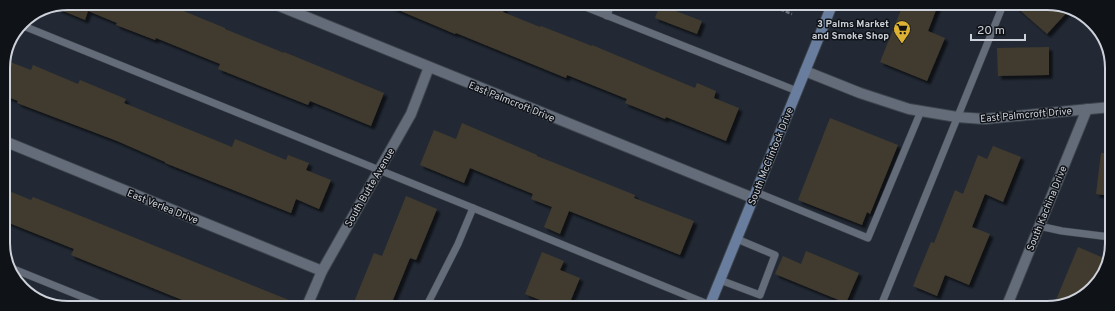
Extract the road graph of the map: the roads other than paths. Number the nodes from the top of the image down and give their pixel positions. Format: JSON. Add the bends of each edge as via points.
{"nodes":[{"id":1,"x":289,"y":10,"type":"edge"},
{"id":2,"x":592,"y":10,"type":"edge"},
{"id":3,"x":609,"y":10,"type":"edge"},
{"id":4,"x":830,"y":10,"type":"edge"},
{"id":5,"x":1001,"y":10,"type":"edge"},
{"id":6,"x":607,"y":16,"type":"junction"},
{"id":7,"x":27,"y":27,"type":"edge"},
{"id":8,"x":429,"y":67,"type":"junction"},
{"id":9,"x":805,"y":71,"type":"junction"},
{"id":10,"x":797,"y":91,"type":"junction"},
{"id":11,"x":1105,"y":107,"type":"edge"},
{"id":12,"x":1087,"y":109,"type":"junction"},
{"id":13,"x":921,"y":111,"type":"junction"},
{"id":14,"x":957,"y":117,"type":"junction"},
{"id":15,"x":10,"y":143,"type":"edge"},
{"id":16,"x":379,"y":170,"type":"junction"},
{"id":17,"x":754,"y":195,"type":"junction"},
{"id":18,"x":473,"y":208,"type":"junction"},
{"id":19,"x":1039,"y":226,"type":"junction"},
{"id":20,"x":1105,"y":236,"type":"edge"},
{"id":21,"x":737,"y":239,"type":"junction"},
{"id":22,"x":17,"y":270,"type":"edge"},
{"id":23,"x":322,"y":271,"type":"junction"},
{"id":24,"x":720,"y":280,"type":"junction"},
{"id":25,"x":93,"y":301,"type":"edge"},
{"id":26,"x":309,"y":301,"type":"edge"},
{"id":27,"x":429,"y":301,"type":"edge"},
{"id":28,"x":697,"y":301,"type":"edge"},
{"id":29,"x":711,"y":301,"type":"edge"},
{"id":30,"x":883,"y":301,"type":"edge"},
{"id":31,"x":1009,"y":301,"type":"edge"}],
"edges":[{"from":1,"to":8,"type":"street","name":"East Palmcroft Drive"},
{"from":2,"to":6,"type":"lane"},
{"from":3,"to":6,"type":"lane"},
{"from":4,"to":9,"type":"main road","name":"South McClintock Drive"},
{"from":5,"to":14,"type":"lane"},
{"from":6,"to":10,"type":"lane"},
{"from":7,"to":16,"type":"lane"},
{"from":8,"to":16,"type":"street","name":"South Butte Avenue","via":[[411,114]]},
{"from":8,"to":17,"type":"street","name":"East Palmcroft Drive"},
{"from":9,"to":10,"type":"main road","name":"South McClintock Drive"},
{"from":9,"to":13,"type":"street","name":"East Palmcroft Drive","via":[[860,93]]},
{"from":10,"to":17,"type":"main road","name":"South McClintock Drive"},
{"from":11,"to":12,"type":"street","name":"East Palmcroft Drive"},
{"from":12,"to":14,"type":"street","name":"East Palmcroft Drive","via":[[984,119]]},
{"from":12,"to":19,"type":"street","name":"South Kachina Drive"},
{"from":13,"to":14,"type":"street","name":"East Palmcroft Drive"},
{"from":13,"to":17,"type":"lane","via":[[868,238]]},
{"from":14,"to":30,"type":"lane"},
{"from":15,"to":23,"type":"street","name":"East Verlea Drive"},
{"from":16,"to":18,"type":"lane"},
{"from":16,"to":23,"type":"street","name":"South Butte Avenue"},
{"from":17,"to":21,"type":"main road","name":"South McClintock Drive"},
{"from":18,"to":27,"type":"lane"},
{"from":18,"to":28,"type":"lane"},
{"from":19,"to":20,"type":"lane"},
{"from":19,"to":31,"type":"street","name":"South Kachina Drive"},
{"from":21,"to":24,"type":"main road","name":"South McClintock Drive"},
{"from":21,"to":24,"type":"lane","via":[[775,255],[760,295]]},
{"from":22,"to":25,"type":"lane"},
{"from":23,"to":26,"type":"street","name":"South Butte Avenue"},
{"from":24,"to":29,"type":"main road","name":"South McClintock Drive"}]}
